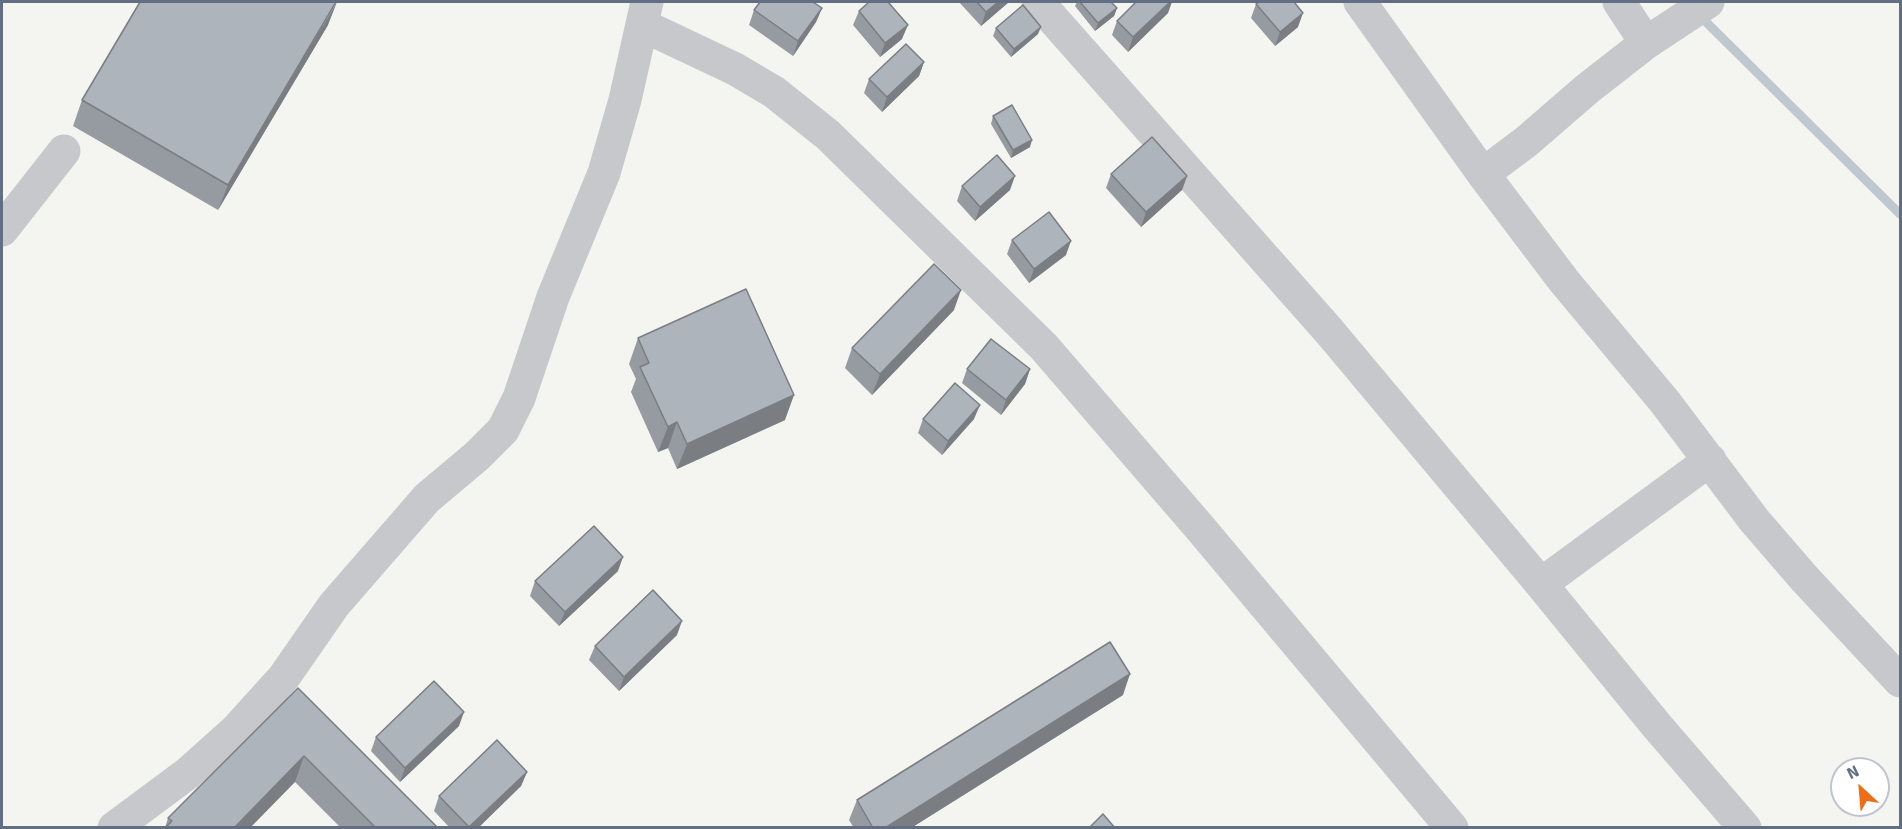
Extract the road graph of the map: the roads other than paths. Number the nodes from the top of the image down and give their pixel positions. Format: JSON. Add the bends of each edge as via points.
{"nodes":[{"id":1,"x":1038,"y":2,"type":"edge"},
{"id":2,"x":1360,"y":2,"type":"edge"},
{"id":3,"x":1619,"y":2,"type":"edge"},
{"id":4,"x":1708,"y":2,"type":"edge"},
{"id":5,"x":644,"y":13,"type":"edge"},
{"id":6,"x":1646,"y":43,"type":"junction"},
{"id":7,"x":63,"y":151,"type":"dead end"},
{"id":8,"x":1483,"y":174,"type":"junction"},
{"id":9,"x":2,"y":230,"type":"edge"},
{"id":10,"x":1710,"y":460,"type":"junction"},
{"id":11,"x":1541,"y":584,"type":"junction"},
{"id":12,"x":1900,"y":681,"type":"edge"},
{"id":13,"x":114,"y":828,"type":"edge"},
{"id":14,"x":1452,"y":828,"type":"edge"},
{"id":15,"x":1745,"y":828,"type":"edge"}],
"edges":[{"from":1,"to":11,"type":"street","via":[[1329,331]]},
{"from":2,"to":8,"type":"street"},
{"from":3,"to":6,"type":"street"},
{"from":4,"to":6,"type":"street"},
{"from":5,"to":13,"type":"street","via":[[604,173],[553,297],[519,398],[503,430],[427,498],[334,605],[284,677],[236,730],[188,773]]},
{"from":5,"to":14,"type":"street","via":[[774,92],[828,135],[1044,347]]},
{"from":6,"to":8,"type":"street"},
{"from":7,"to":9,"type":"street"},
{"from":8,"to":10,"type":"street","via":[[1564,281]]},
{"from":10,"to":11,"type":"street"},
{"from":10,"to":12,"type":"street","via":[[1761,529]]},
{"from":11,"to":15,"type":"street"}]}
